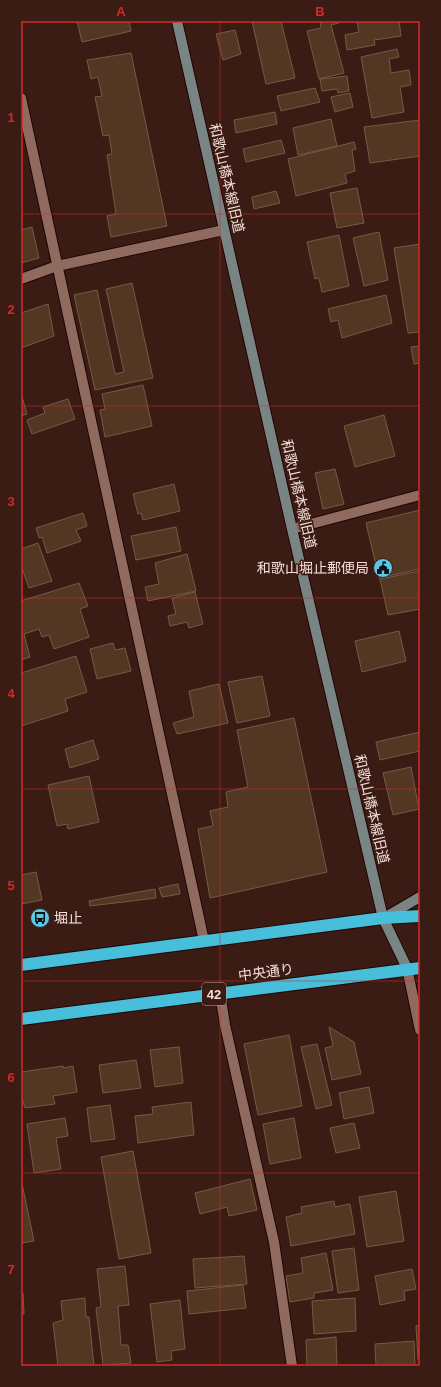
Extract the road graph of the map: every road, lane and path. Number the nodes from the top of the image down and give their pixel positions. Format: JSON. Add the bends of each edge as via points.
{"nodes":[{"id":1,"x":177,"y":21,"type":"edge"},
{"id":2,"x":21,"y":98,"type":"edge"},
{"id":3,"x":224,"y":230,"type":"junction"},
{"id":4,"x":57,"y":266,"type":"junction"},
{"id":5,"x":21,"y":279,"type":"edge"},
{"id":6,"x":420,"y":495,"type":"edge"},
{"id":7,"x":292,"y":528,"type":"junction"},
{"id":8,"x":420,"y":897,"type":"edge"},
{"id":9,"x":420,"y":916,"type":"edge"},
{"id":10,"x":384,"y":918,"type":"junction"},
{"id":11,"x":204,"y":941,"type":"junction"},
{"id":12,"x":21,"y":966,"type":"edge"},
{"id":13,"x":407,"y":968,"type":"junction"},
{"id":14,"x":420,"y":968,"type":"edge"},
{"id":15,"x":220,"y":993,"type":"junction"},
{"id":16,"x":21,"y":1019,"type":"edge"},
{"id":17,"x":420,"y":1030,"type":"edge"},
{"id":18,"x":292,"y":1366,"type":"edge"}],
"edges":[{"from":1,"to":3,"type":"street","name":"和歌山橋本線旧道"},
{"from":2,"to":4,"type":"street"},
{"from":3,"to":4,"type":"street"},
{"from":3,"to":7,"type":"street","name":"和歌山橋本線旧道"},
{"from":4,"to":5,"type":"street"},
{"from":4,"to":11,"type":"street"},
{"from":6,"to":7,"type":"street"},
{"from":7,"to":10,"type":"street","name":"和歌山橋本線旧道"},
{"from":8,"to":10,"type":"street"},
{"from":9,"to":10,"type":"highway"},
{"from":10,"to":11,"type":"highway"},
{"from":10,"to":13,"type":"street","name":"和歌山橋本線旧道"},
{"from":11,"to":12,"type":"highway"},
{"from":13,"to":14,"type":"highway","name":"中央通り","number":"42"},
{"from":13,"to":15,"type":"highway","name":"中央通り","number":"42"},
{"from":13,"to":17,"type":"street"},
{"from":15,"to":16,"type":"highway","name":"中央通り","number":"42"},
{"from":15,"to":18,"type":"street","via":[[274,1242]]}]}
